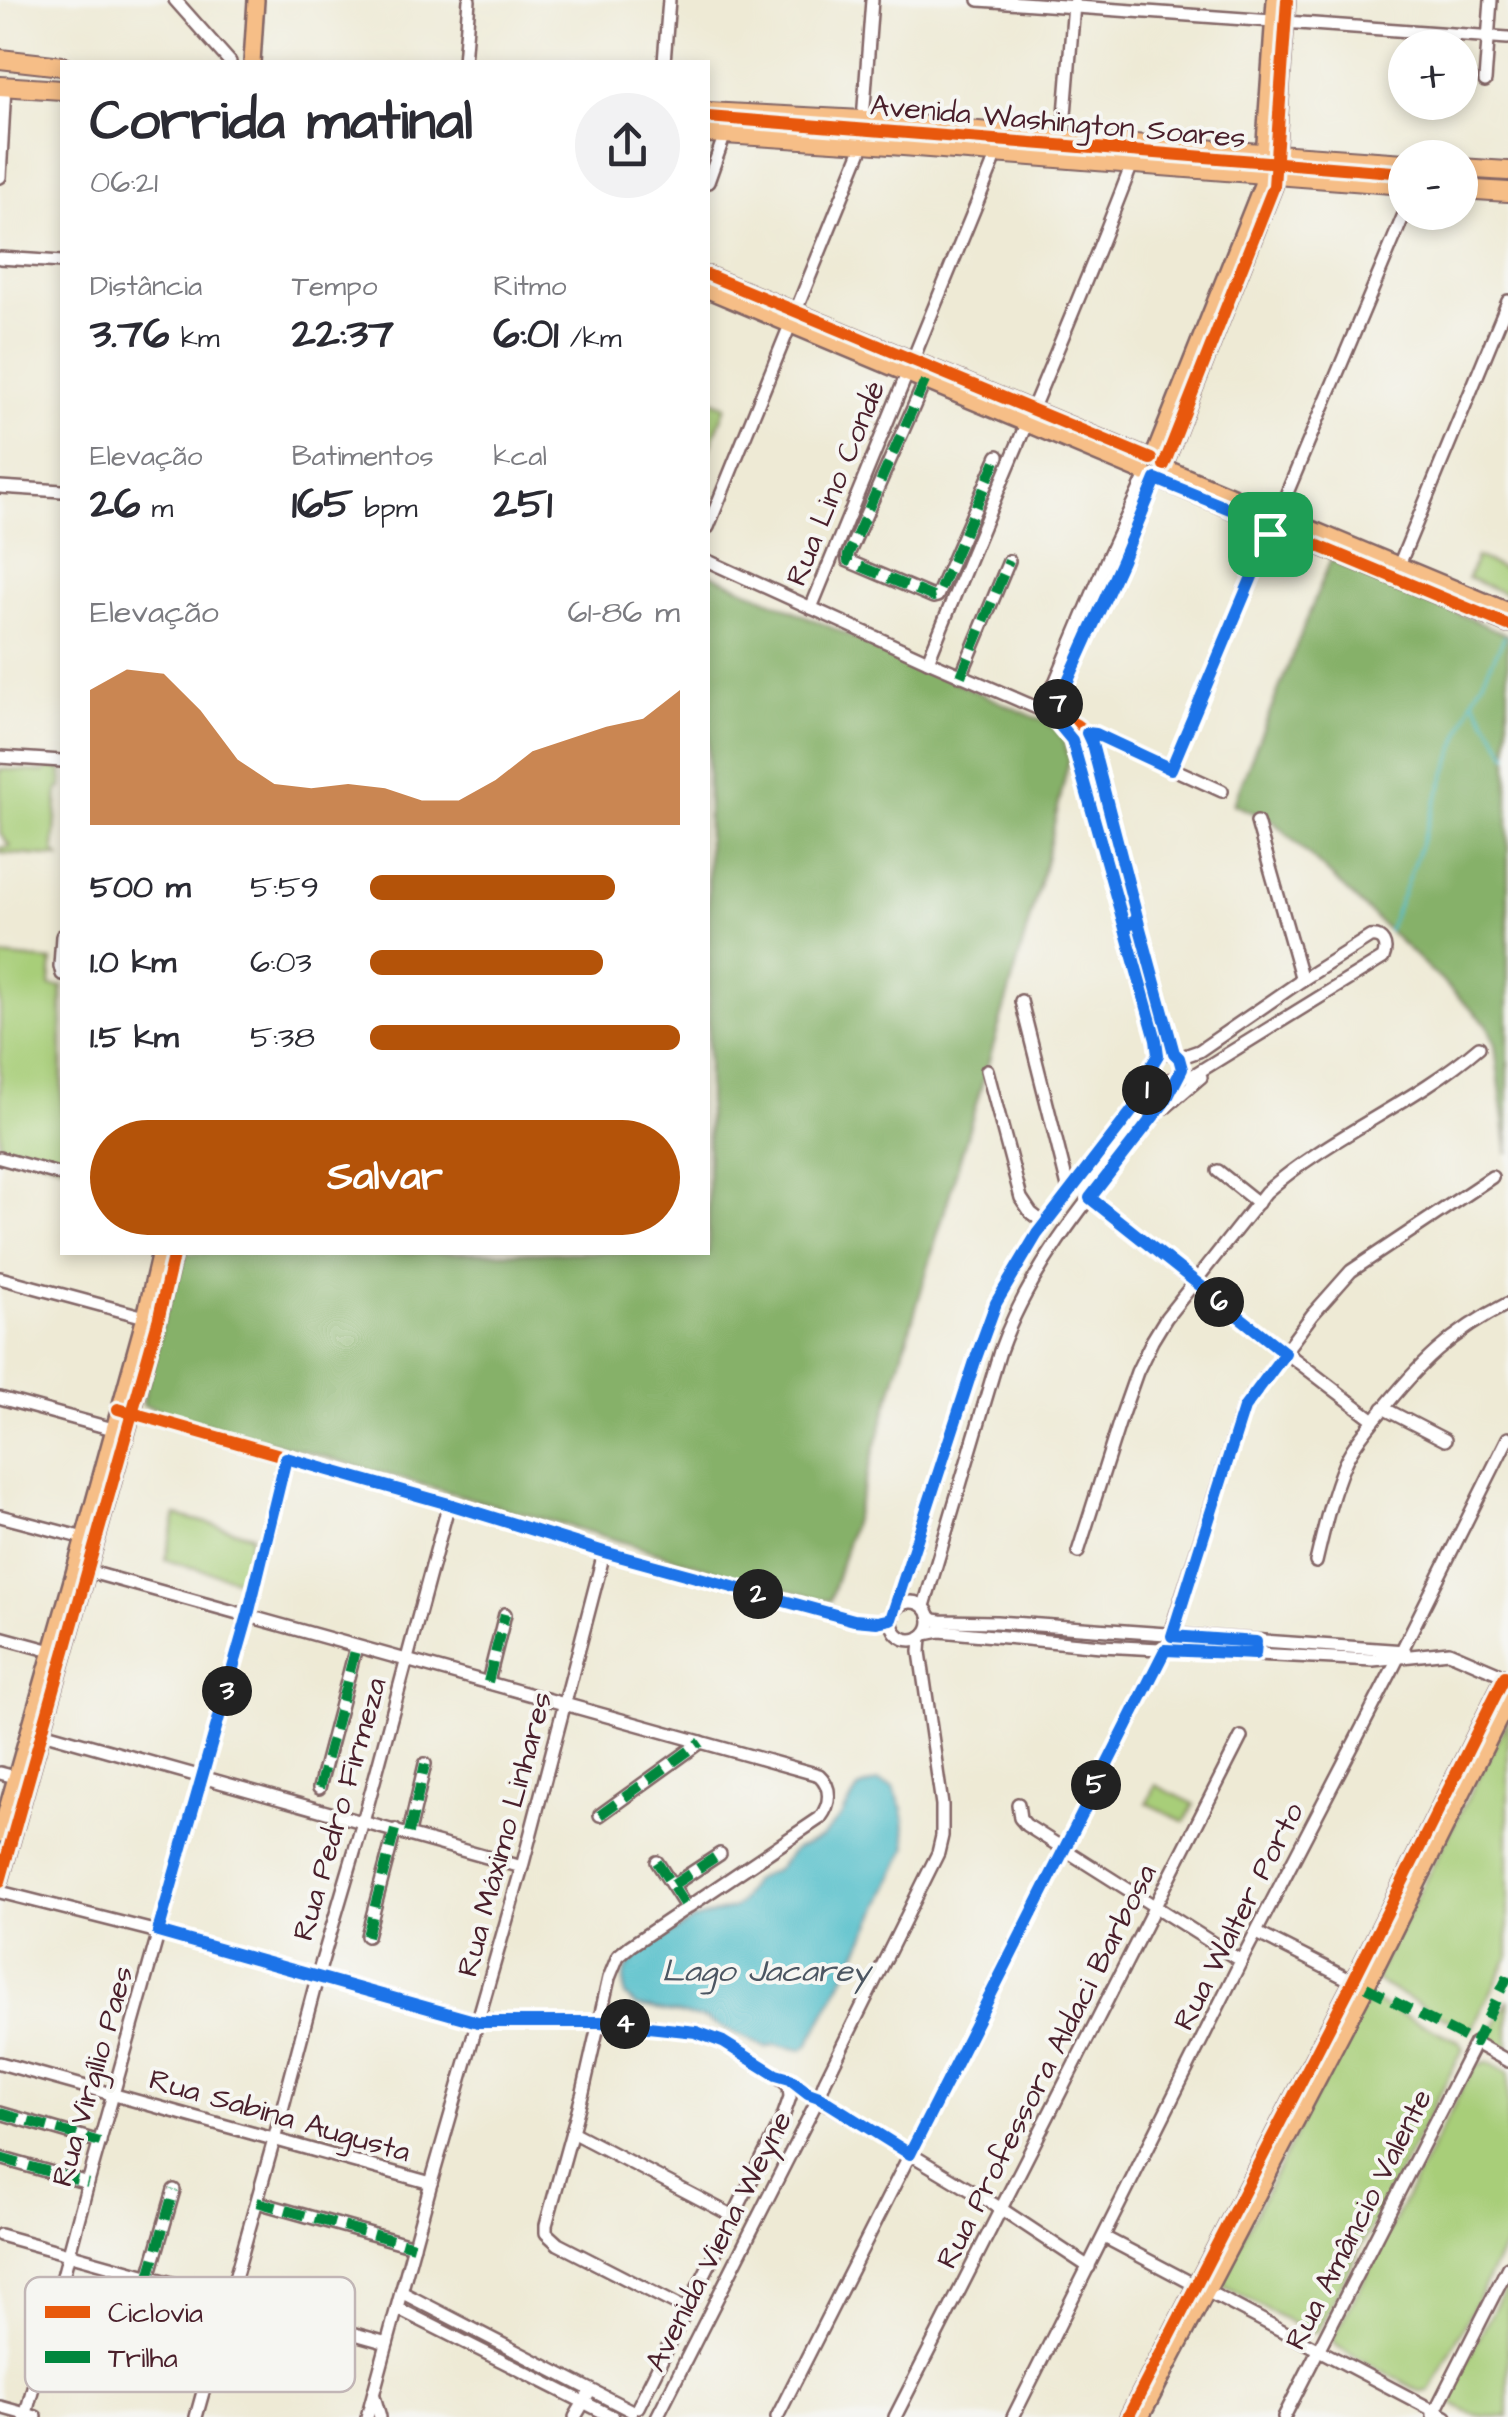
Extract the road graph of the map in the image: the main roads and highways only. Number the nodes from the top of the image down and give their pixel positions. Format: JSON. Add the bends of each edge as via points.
{"nodes":[{"id":1,"x":256,"y":0,"type":"edge"},
{"id":2,"x":266,"y":0,"type":"edge"},
{"id":3,"x":1275,"y":0,"type":"edge"},
{"id":4,"x":1287,"y":0,"type":"edge"},
{"id":5,"x":1279,"y":22,"type":"junction"},
{"id":6,"x":0,"y":59,"type":"edge"},
{"id":7,"x":252,"y":60,"type":"edge"},
{"id":8,"x":262,"y":60,"type":"edge"},
{"id":9,"x":60,"y":66,"type":"edge"},
{"id":10,"x":2,"y":86,"type":"edge"},
{"id":11,"x":60,"y":90,"type":"edge"},
{"id":12,"x":710,"y":112,"type":"edge"},
{"id":13,"x":716,"y":134,"type":"edge"},
{"id":14,"x":1270,"y":154,"type":"junction"},
{"id":15,"x":1388,"y":162,"type":"edge"},
{"id":16,"x":1478,"y":170,"type":"edge"},
{"id":17,"x":1508,"y":172,"type":"edge"},
{"id":18,"x":1269,"y":173,"type":"junction"},
{"id":19,"x":1388,"y":184,"type":"edge"},
{"id":20,"x":1478,"y":190,"type":"edge"},
{"id":21,"x":1508,"y":192,"type":"edge"},
{"id":22,"x":710,"y":276,"type":"edge"},
{"id":23,"x":710,"y":291,"type":"edge"},
{"id":24,"x":791,"y":318,"type":"junction"},
{"id":25,"x":910,"y":367,"type":"junction"},
{"id":26,"x":1028,"y":415,"type":"junction"},
{"id":27,"x":1155,"y":469,"type":"junction"},
{"id":28,"x":1397,"y":571,"type":"junction"},
{"id":29,"x":1508,"y":611,"type":"edge"},
{"id":30,"x":1508,"y":625,"type":"edge"},
{"id":31,"x":159,"y":1255,"type":"edge"},
{"id":32,"x":173,"y":1255,"type":"edge"},
{"id":33,"x":124,"y":1410,"type":"junction"},
{"id":34,"x":57,"y":1652,"type":"junction"},
{"id":35,"x":1507,"y":1675,"type":"edge"},
{"id":36,"x":1508,"y":1701,"type":"edge"},
{"id":37,"x":1462,"y":1779,"type":"junction"},
{"id":38,"x":7,"y":1781,"type":"edge"},
{"id":39,"x":0,"y":1834,"type":"edge"},
{"id":40,"x":0,"y":1882,"type":"edge"},
{"id":41,"x":1201,"y":2288,"type":"junction"},
{"id":42,"x":1128,"y":2417,"type":"edge"},
{"id":43,"x":1141,"y":2417,"type":"edge"}],
"edges":[{"from":1,"to":7,"type":"main road"},
{"from":2,"to":8,"type":"main road"},
{"from":3,"to":5,"type":"main road"},
{"from":4,"to":5,"type":"main road"},
{"from":5,"to":14,"type":"main road"},
{"from":6,"to":9,"type":"highway"},
{"from":10,"to":11,"type":"highway"},
{"from":12,"to":14,"type":"highway","name":"Avenida Washington Soares"},
{"from":13,"to":18,"type":"highway","name":"Avenida Washington Soares"},
{"from":14,"to":15,"type":"highway","name":"Avenida Washington Soares"},
{"from":14,"to":18,"type":"main road"},
{"from":16,"to":17,"type":"highway"},
{"from":18,"to":19,"type":"highway","name":"Avenida Washington Soares"},
{"from":18,"to":27,"type":"main road"},
{"from":20,"to":21,"type":"highway"},
{"from":22,"to":24,"type":"main road"},
{"from":23,"to":24,"type":"main road"},
{"from":24,"to":25,"type":"main road"},
{"from":25,"to":26,"type":"main road"},
{"from":25,"to":26,"type":"main road","via":[[925,381]]},
{"from":26,"to":27,"type":"main road"},
{"from":27,"to":28,"type":"main road"},
{"from":28,"to":29,"type":"main road"},
{"from":28,"to":30,"type":"main road"},
{"from":31,"to":33,"type":"main road"},
{"from":32,"to":33,"type":"main road","via":[[158,1320]]},
{"from":33,"to":34,"type":"main road","via":[[87,1571]]},
{"from":33,"to":34,"type":"main road","via":[[112,1430]]},
{"from":34,"to":38,"type":"main road"},
{"from":34,"to":40,"type":"main road"},
{"from":35,"to":37,"type":"main road"},
{"from":36,"to":37,"type":"main road"},
{"from":37,"to":41,"type":"main road"},
{"from":38,"to":39,"type":"main road"},
{"from":41,"to":42,"type":"main road"},
{"from":41,"to":43,"type":"main road"}]}
